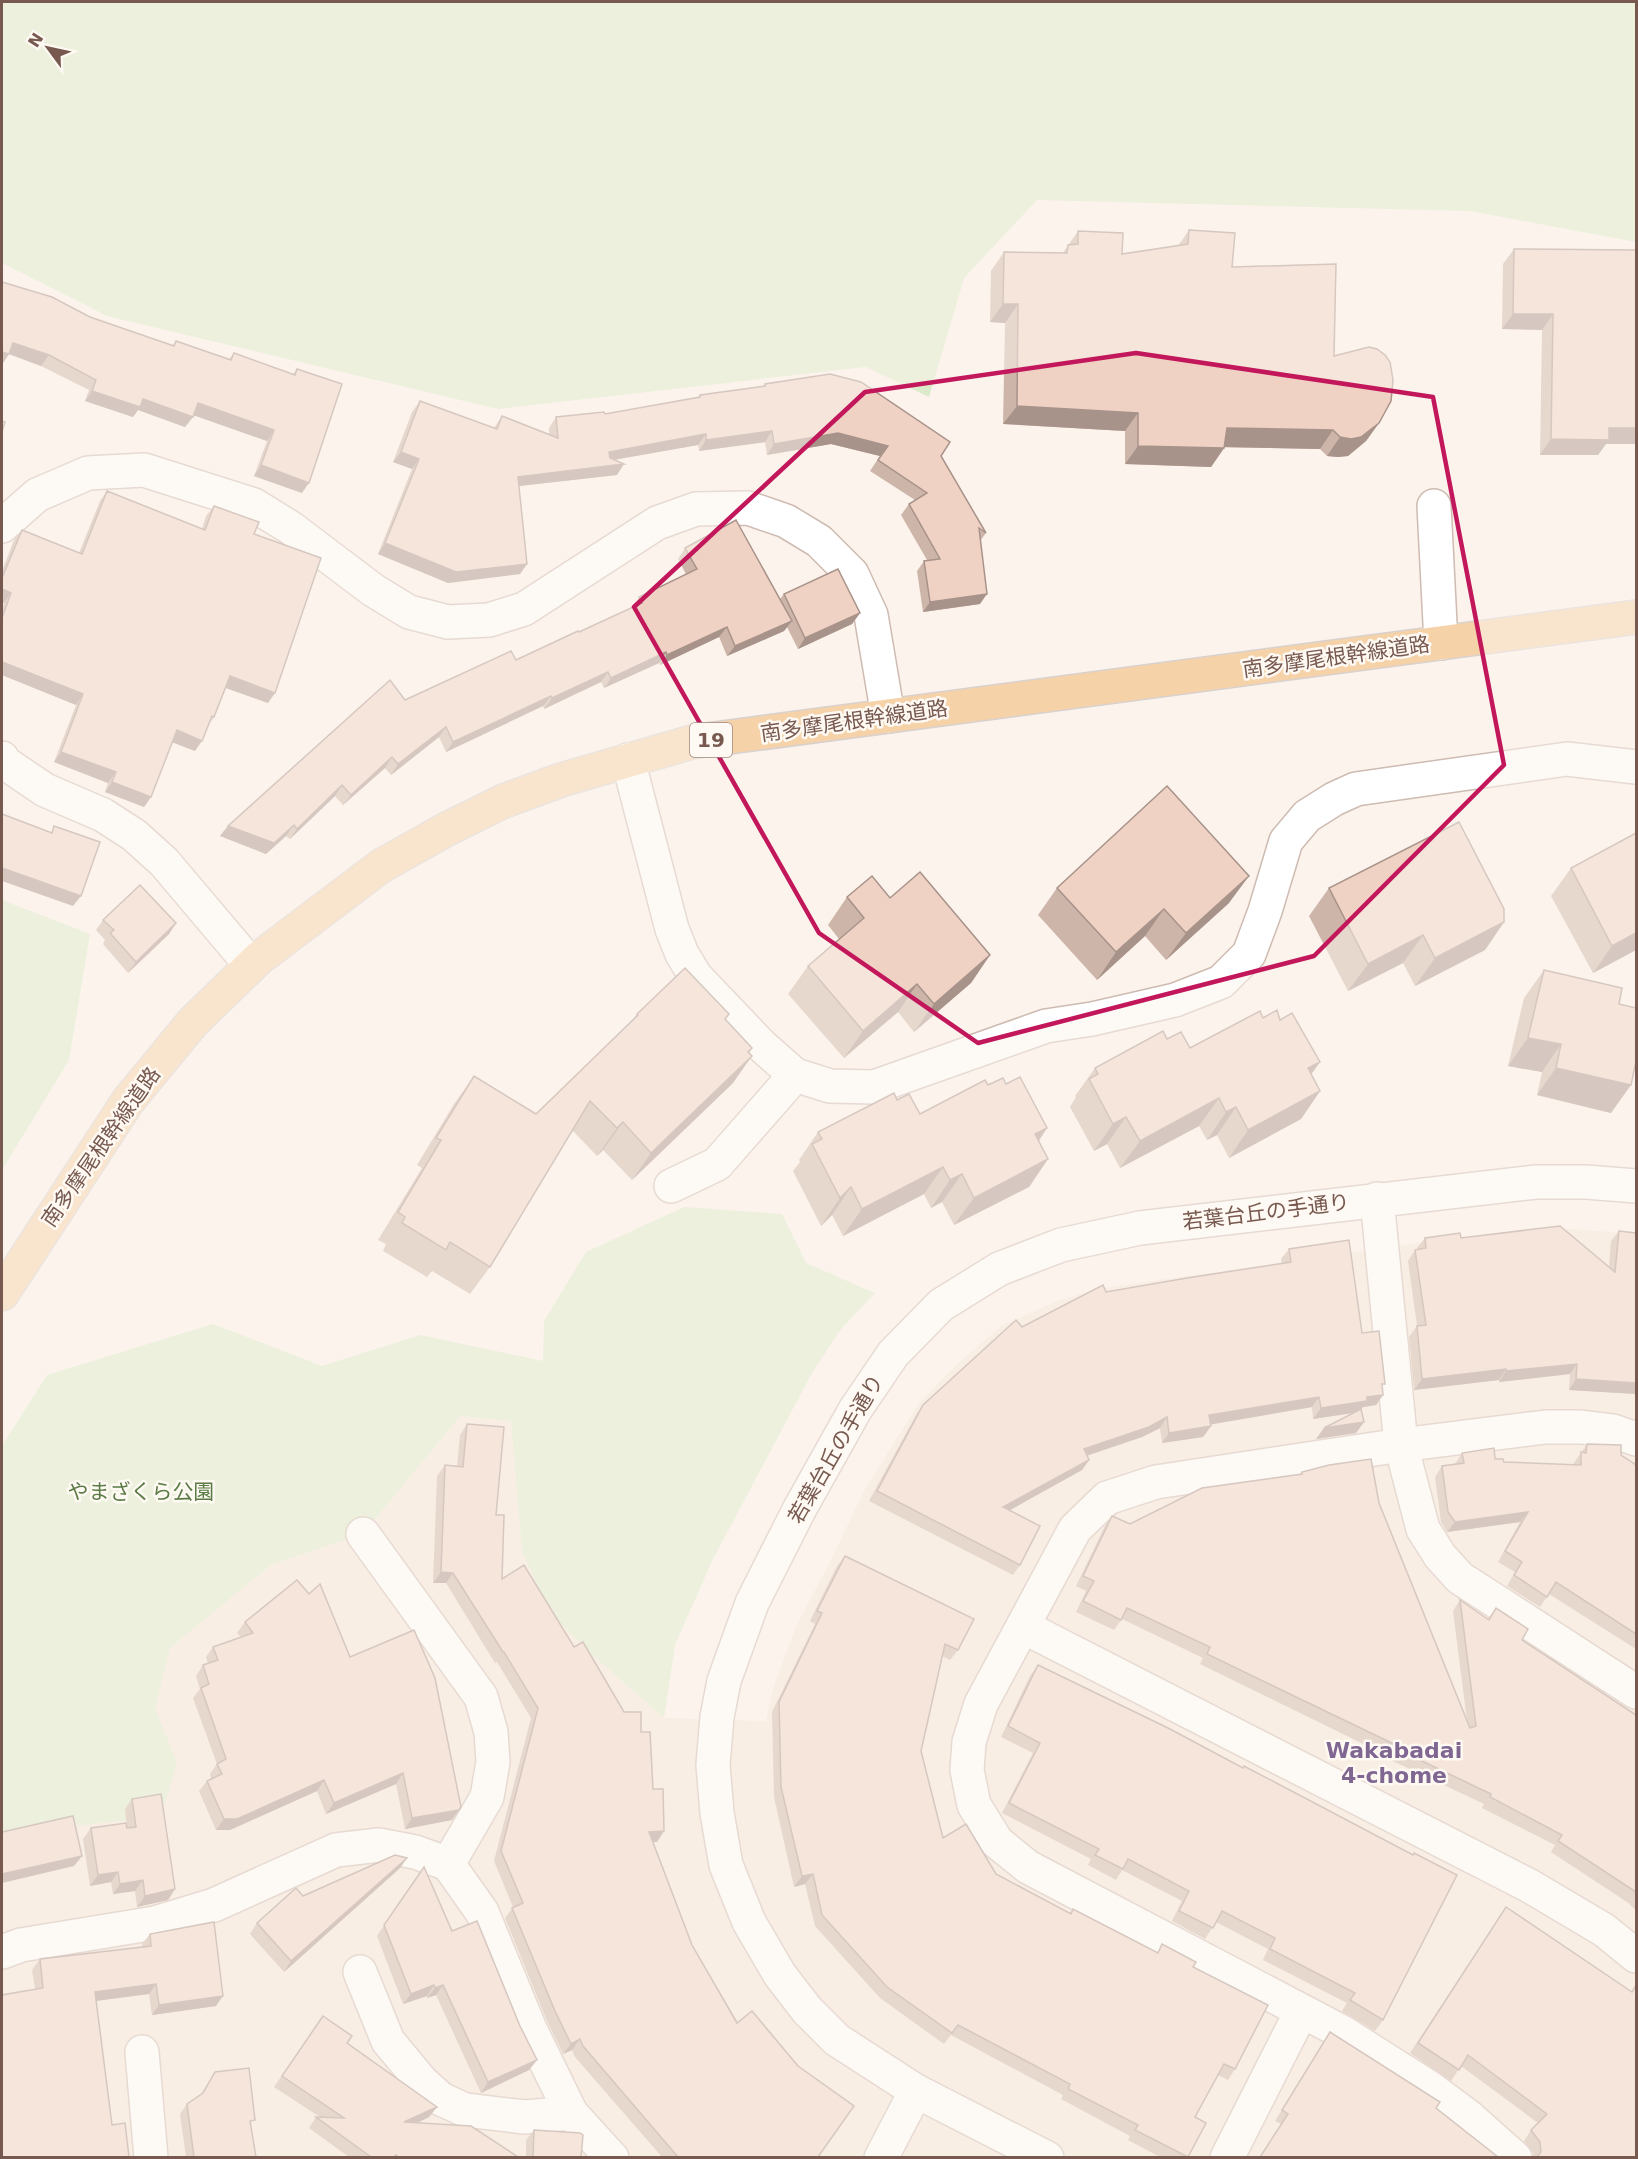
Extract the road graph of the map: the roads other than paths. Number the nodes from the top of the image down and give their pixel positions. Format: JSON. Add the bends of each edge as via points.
{"nodes":[{"id":1,"x":1434,"y":506,"type":"dead end"},
{"id":2,"x":2,"y":526,"type":"edge"},
{"id":3,"x":1636,"y":617,"type":"edge"},
{"id":4,"x":1441,"y":643,"type":"junction"},
{"id":5,"x":888,"y":716,"type":"junction"},
{"id":6,"x":2,"y":758,"type":"edge"},
{"id":7,"x":628,"y":760,"type":"junction"},
{"id":8,"x":1636,"y":767,"type":"edge"},
{"id":9,"x":251,"y":965,"type":"junction"},
{"id":10,"x":795,"y":1075,"type":"junction"},
{"id":11,"x":1635,"y":1178,"type":"edge"},
{"id":12,"x":670,"y":1186,"type":"edge"},
{"id":13,"x":1377,"y":1199,"type":"junction"},
{"id":14,"x":2,"y":1293,"type":"edge"},
{"id":15,"x":1636,"y":1439,"type":"edge"},
{"id":16,"x":1401,"y":1444,"type":"junction"},
{"id":17,"x":363,"y":1534,"type":"dead end"},
{"id":18,"x":1023,"y":1627,"type":"junction"},
{"id":19,"x":1636,"y":1692,"type":"edge"},
{"id":20,"x":447,"y":1864,"type":"junction"},
{"id":21,"x":2,"y":1952,"type":"edge"},
{"id":22,"x":1636,"y":1956,"type":"edge"},
{"id":23,"x":360,"y":1972,"type":"dead end"},
{"id":24,"x":1301,"y":2012,"type":"junction"},
{"id":25,"x":142,"y":2052,"type":"dead end"},
{"id":26,"x":916,"y":2091,"type":"junction"},
{"id":27,"x":571,"y":2113,"type":"junction"},
{"id":28,"x":151,"y":2157,"type":"edge"},
{"id":29,"x":612,"y":2157,"type":"edge"},
{"id":30,"x":881,"y":2157,"type":"edge"},
{"id":31,"x":1047,"y":2157,"type":"edge"},
{"id":32,"x":1227,"y":2157,"type":"edge"},
{"id":33,"x":1515,"y":2157,"type":"edge"}],
"edges":[{"from":1,"to":4,"type":"street"},
{"from":2,"to":5,"type":"street","via":[[37,495],[88,473],[144,470],[254,505],[400,607],[448,622],[489,620],[524,609],[657,523],[696,509],[748,508],[786,521],[819,541],[852,574],[871,615]]},
{"from":3,"to":4,"type":"main road","name":"南多摩尾根幹線道路","number":"19"},
{"from":4,"to":5,"type":"main road","name":"南多摩尾根幹線道路","number":"19"},
{"from":5,"to":7,"type":"main road","name":"南多摩尾根幹線道路","number":"19","via":[[692,742]]},
{"from":6,"to":9,"type":"street","via":[[45,790],[103,815],[134,836],[164,862]]},
{"from":7,"to":9,"type":"main road","name":"南多摩尾根幹線道路","number":"19","via":[[504,801],[447,828],[381,866]]},
{"from":7,"to":10,"type":"street","via":[[682,954],[696,977],[760,1045]]},
{"from":8,"to":10,"type":"street","via":[[1567,759],[1356,789],[1307,816],[1286,841],[1249,954],[1221,982],[1175,1000],[1046,1026],[874,1087],[830,1086]]},
{"from":9,"to":14,"type":"main road","name":"南多摩尾根幹線道路","number":"19","via":[[194,1022],[128,1101]]},
{"from":10,"to":12,"type":"street","via":[[717,1164]]},
{"from":11,"to":13,"type":"street","name":"若葉台丘の手通り","via":[[1536,1182]]},
{"from":13,"to":16,"type":"street"},
{"from":13,"to":26,"type":"street","name":"若葉台丘の手通り","via":[[1140,1228],[1060,1245],[999,1269],[941,1305],[893,1354],[855,1410],[799,1510],[752,1603],[724,1681],[713,1765],[726,1865],[749,1922],[780,1975],[807,2010],[837,2040]]},
{"from":15,"to":16,"type":"street","via":[[1612,1431],[1546,1426]]},
{"from":16,"to":18,"type":"street","via":[[1156,1482],[1107,1498],[1075,1529]]},
{"from":16,"to":19,"type":"street","via":[[1424,1529],[1440,1556],[1460,1578]]},
{"from":17,"to":20,"type":"street","via":[[481,1696],[491,1732],[493,1762],[487,1797]]},
{"from":18,"to":22,"type":"street","via":[[1528,1885],[1604,1930]]},
{"from":18,"to":24,"type":"street","via":[[981,1704],[969,1742],[967,1770],[974,1805],[997,1842],[1028,1867]]},
{"from":20,"to":21,"type":"street","via":[[379,1845],[336,1850],[214,1905],[155,1923],[21,1945]]},
{"from":20,"to":27,"type":"street","via":[[486,1922],[530,2029]]},
{"from":23,"to":27,"type":"street","via":[[388,2041],[441,2099],[465,2110],[525,2117]]},
{"from":24,"to":32,"type":"street"},
{"from":24,"to":33,"type":"street","via":[[1342,2032],[1430,2088]]},
{"from":25,"to":28,"type":"street"},
{"from":26,"to":30,"type":"street"},
{"from":26,"to":31,"type":"street","name":"若葉台丘の手通り"},
{"from":27,"to":29,"type":"street"}]}
